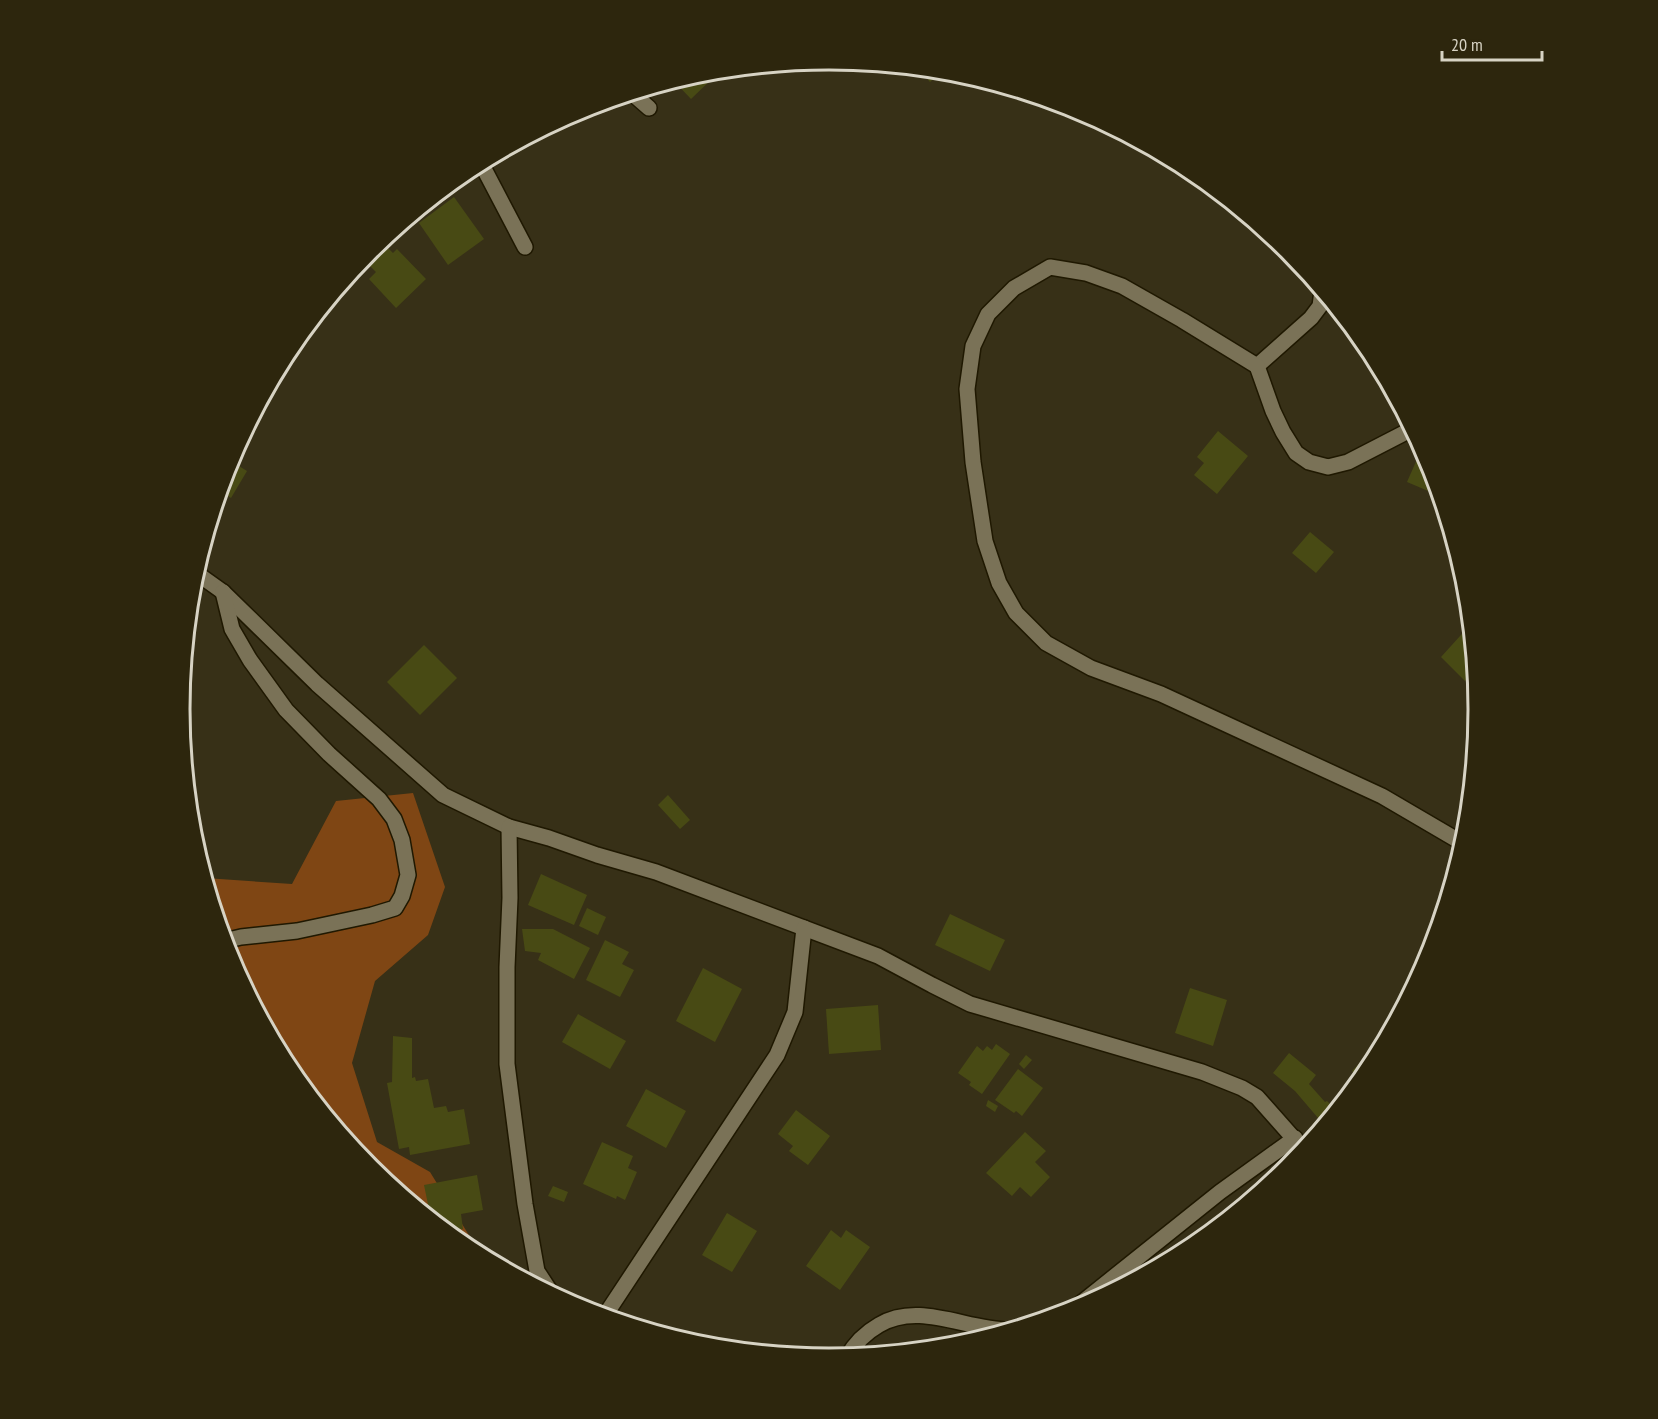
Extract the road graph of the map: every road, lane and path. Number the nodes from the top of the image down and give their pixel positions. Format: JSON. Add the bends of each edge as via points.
{"nodes":[{"id":1,"x":639,"y":99,"type":"edge"},
{"id":2,"x":649,"y":108,"type":"dead end"},
{"id":3,"x":485,"y":171,"type":"edge"},
{"id":4,"x":525,"y":247,"type":"dead end"},
{"id":5,"x":1321,"y":302,"type":"edge"},
{"id":6,"x":1257,"y":366,"type":"junction"},
{"id":7,"x":1405,"y":433,"type":"edge"},
{"id":8,"x":204,"y":578,"type":"edge"},
{"id":9,"x":223,"y":592,"type":"junction"},
{"id":10,"x":509,"y":827,"type":"junction"},
{"id":11,"x":1455,"y":839,"type":"edge"},
{"id":12,"x":804,"y":928,"type":"junction"},
{"id":13,"x":233,"y":939,"type":"edge"},
{"id":14,"x":1298,"y":1143,"type":"edge"},
{"id":15,"x":1294,"y":1147,"type":"edge"},
{"id":16,"x":544,"y":1282,"type":"edge"},
{"id":17,"x":1099,"y":1289,"type":"edge"},
{"id":18,"x":609,"y":1309,"type":"edge"},
{"id":19,"x":987,"y":1329,"type":"edge"},
{"id":20,"x":852,"y":1347,"type":"edge"}],
"edges":[{"from":1,"to":2,"type":"street"},
{"from":3,"to":4,"type":"street"},
{"from":5,"to":6,"type":"street","via":[[1311,318]]},
{"from":6,"to":7,"type":"street","via":[[1283,432],[1296,453],[1309,462],[1328,467],[1348,462]]},
{"from":6,"to":11,"type":"street","via":[[1122,286],[1086,273],[1050,267],[1014,288],[988,314],[973,346],[966,389],[985,541],[999,583],[1016,613],[1046,643],[1091,668],[1171,699],[1382,796]]},
{"from":8,"to":9,"type":"street"},
{"from":9,"to":10,"type":"street","via":[[317,684],[443,795]]},
{"from":9,"to":13,"type":"street","via":[[232,629],[280,701],[329,754],[379,799],[394,819],[408,875],[395,908],[297,931]]},
{"from":10,"to":12,"type":"street","via":[[656,872]]},
{"from":10,"to":16,"type":"street","via":[[507,1064],[525,1204],[537,1271]]},
{"from":12,"to":14,"type":"street","via":[[878,956],[970,1004],[1202,1072],[1242,1088],[1257,1097]]},
{"from":12,"to":18,"type":"street","via":[[795,1012],[777,1055]]},
{"from":15,"to":17,"type":"street","via":[[1220,1192]]},
{"from":19,"to":20,"type":"street","via":[[907,1314],[873,1328]]}]}
